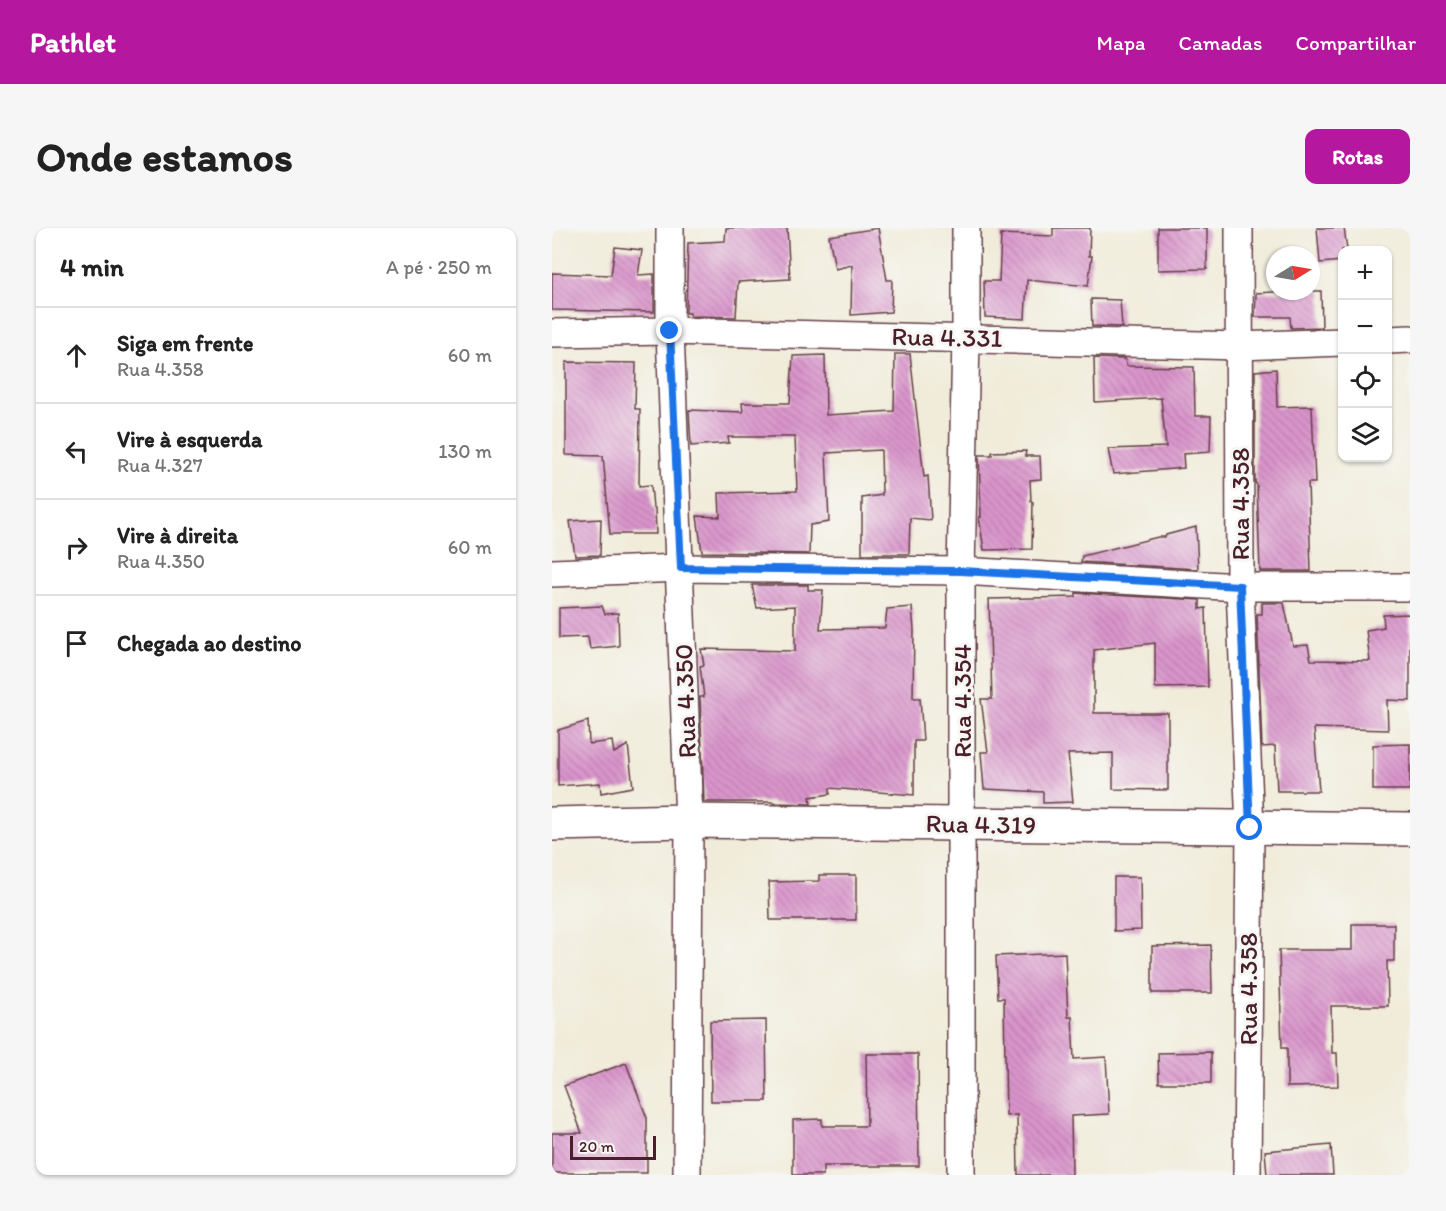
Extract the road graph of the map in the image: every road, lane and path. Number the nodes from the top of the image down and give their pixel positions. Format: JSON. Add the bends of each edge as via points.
{"nodes":[{"id":1,"x":670,"y":228,"type":"edge"},
{"id":2,"x":966,"y":228,"type":"edge"},
{"id":3,"x":1239,"y":228,"type":"edge"},
{"id":4,"x":670,"y":331,"type":"junction"},
{"id":5,"x":552,"y":333,"type":"edge"},
{"id":6,"x":966,"y":338,"type":"junction"},
{"id":7,"x":1410,"y":339,"type":"edge"},
{"id":8,"x":1392,"y":340,"type":"edge"},
{"id":9,"x":1338,"y":342,"type":"edge"},
{"id":10,"x":1240,"y":346,"type":"junction"},
{"id":11,"x":681,"y":568,"type":"junction"},
{"id":12,"x":961,"y":571,"type":"junction"},
{"id":13,"x":552,"y":573,"type":"edge"},
{"id":14,"x":1240,"y":586,"type":"junction"},
{"id":15,"x":1410,"y":587,"type":"edge"},
{"id":16,"x":689,"y":821,"type":"junction"},
{"id":17,"x":962,"y":823,"type":"junction"},
{"id":18,"x":552,"y":824,"type":"edge"},
{"id":19,"x":1250,"y":828,"type":"junction"},
{"id":20,"x":1410,"y":829,"type":"edge"},
{"id":21,"x":687,"y":1175,"type":"edge"},
{"id":22,"x":961,"y":1175,"type":"edge"},
{"id":23,"x":1247,"y":1175,"type":"edge"}],
"edges":[{"from":1,"to":4,"type":"street","name":"Rua 4.350"},
{"from":2,"to":6,"type":"street","name":"Rua 4.354"},
{"from":3,"to":10,"type":"street","name":"Rua 4.358"},
{"from":4,"to":5,"type":"street","name":"Rua 4.331"},
{"from":4,"to":6,"type":"street","name":"Rua 4.331"},
{"from":4,"to":11,"type":"street","name":"Rua 4.350"},
{"from":6,"to":10,"type":"street","name":"Rua 4.331"},
{"from":6,"to":12,"type":"street","name":"Rua 4.354"},
{"from":7,"to":8,"type":"street"},
{"from":9,"to":10,"type":"street","name":"Rua 4.331"},
{"from":10,"to":14,"type":"street","name":"Rua 4.358"},
{"from":11,"to":12,"type":"street"},
{"from":11,"to":13,"type":"street"},
{"from":11,"to":16,"type":"street","name":"Rua 4.350"},
{"from":12,"to":14,"type":"street"},
{"from":12,"to":17,"type":"street","name":"Rua 4.354"},
{"from":14,"to":15,"type":"street"},
{"from":14,"to":19,"type":"street","name":"Rua 4.358"},
{"from":16,"to":17,"type":"street","name":"Rua 4.319"},
{"from":16,"to":18,"type":"street","name":"Rua 4.319"},
{"from":16,"to":21,"type":"street","name":"Rua 4.350"},
{"from":17,"to":19,"type":"street","name":"Rua 4.319"},
{"from":17,"to":22,"type":"street","name":"Rua 4.354"},
{"from":19,"to":20,"type":"street","name":"Rua 4.319"},
{"from":19,"to":23,"type":"street","name":"Rua 4.358"}]}
